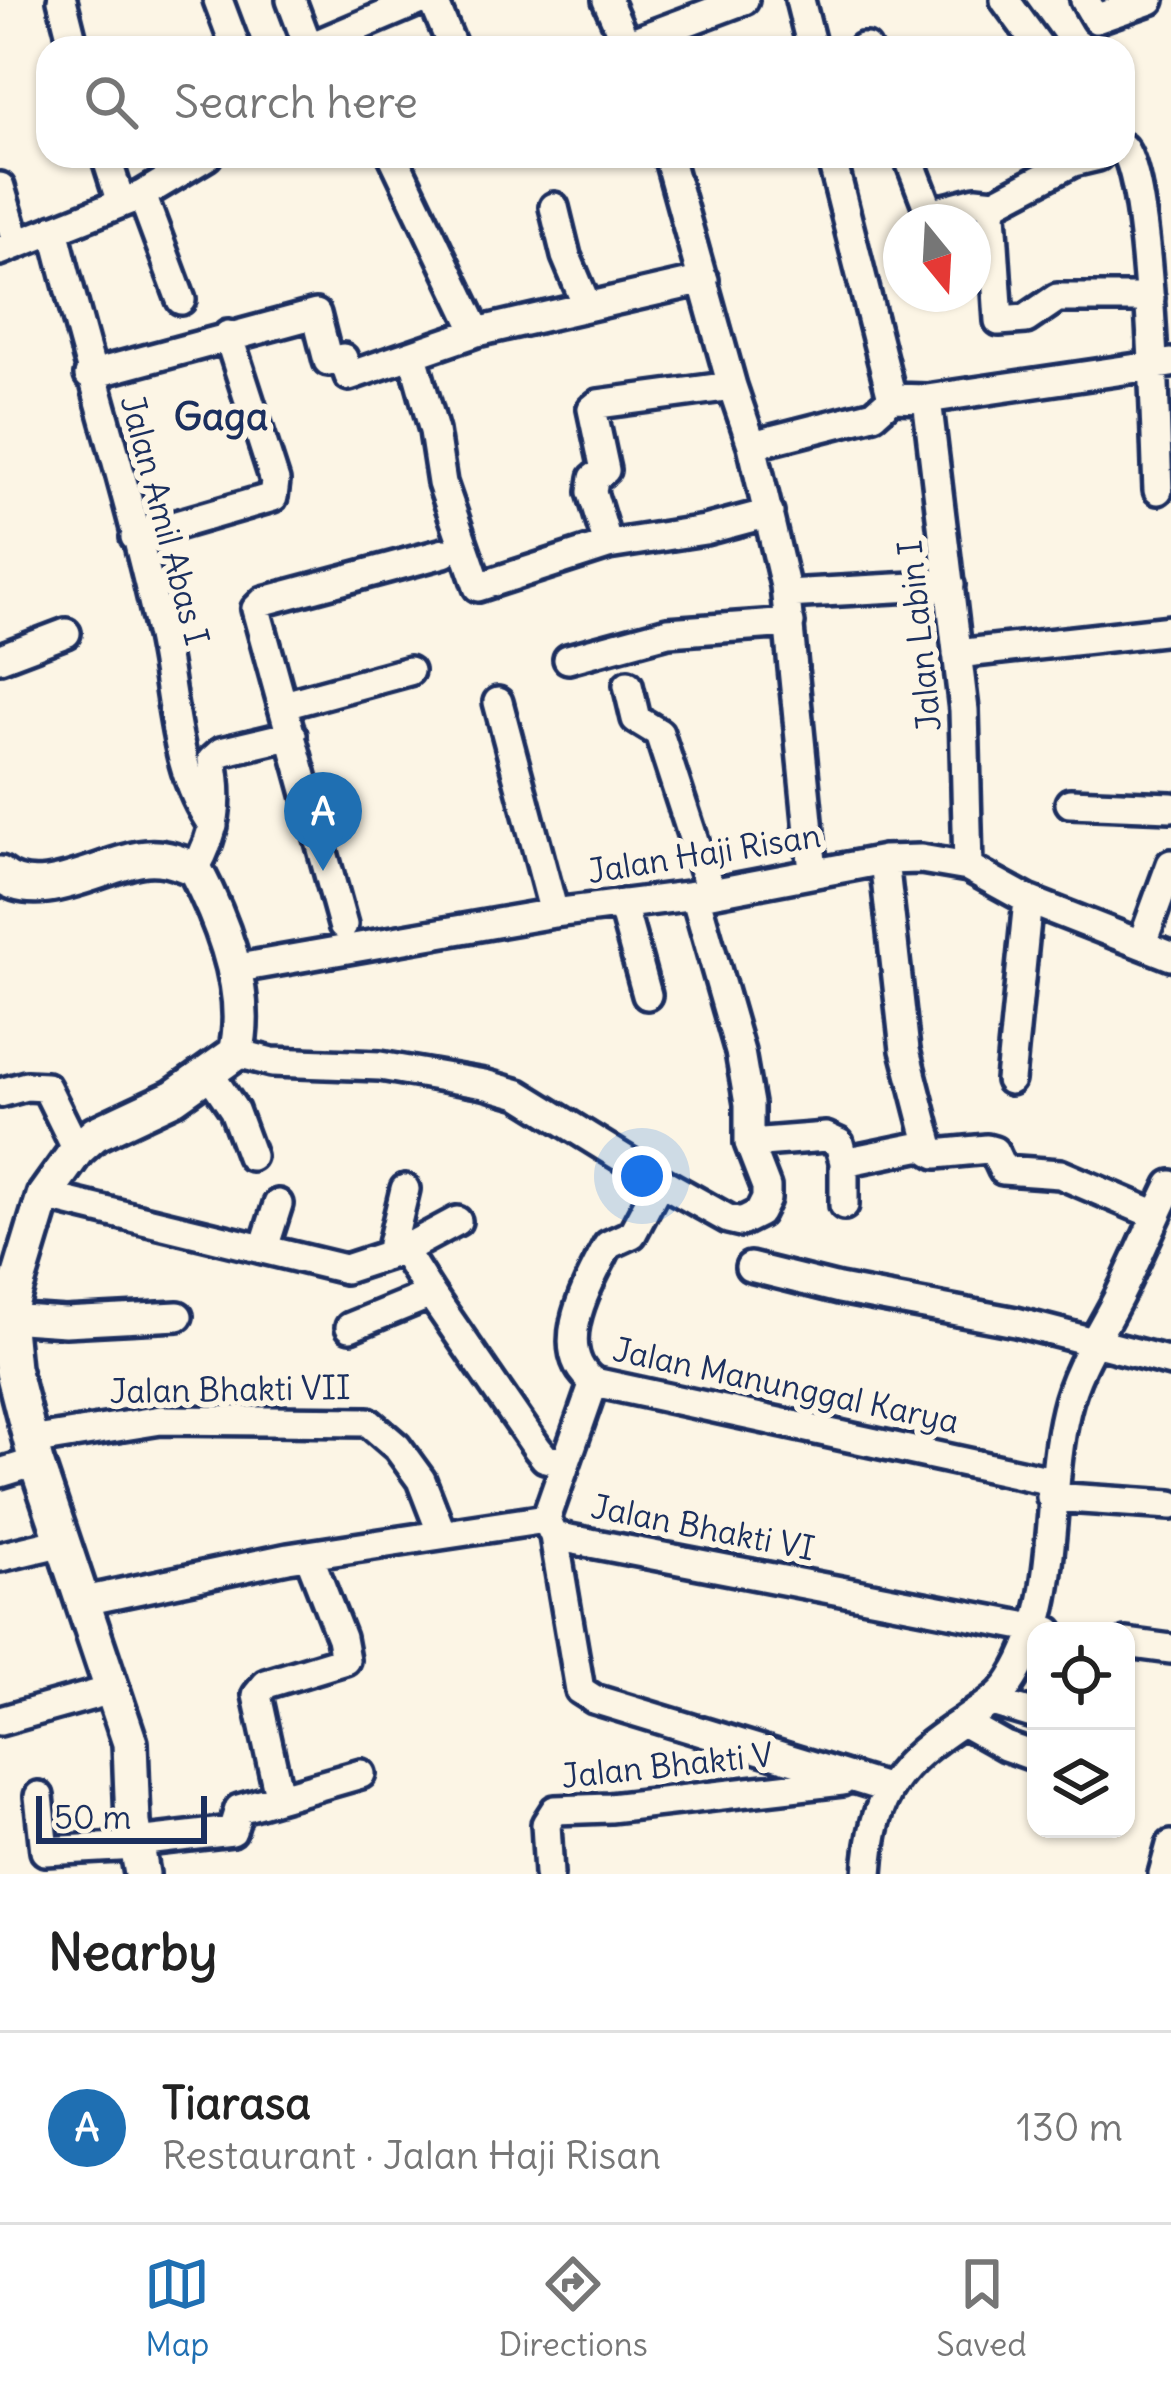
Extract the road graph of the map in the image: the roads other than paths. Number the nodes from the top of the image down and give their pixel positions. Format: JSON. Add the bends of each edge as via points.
{"nodes":[{"id":1,"x":62,"y":0,"type":"edge"},
{"id":2,"x":218,"y":0,"type":"edge"},
{"id":3,"x":290,"y":0,"type":"edge"},
{"id":4,"x":422,"y":0,"type":"edge"},
{"id":5,"x":434,"y":0,"type":"edge"},
{"id":6,"x":607,"y":0,"type":"edge"},
{"id":7,"x":744,"y":0,"type":"edge"},
{"id":8,"x":800,"y":0,"type":"edge"},
{"id":9,"x":1005,"y":0,"type":"edge"},
{"id":10,"x":1085,"y":0,"type":"edge"},
{"id":11,"x":1150,"y":0,"type":"edge"},
{"id":12,"x":71,"y":36,"type":"edge"},
{"id":13,"x":232,"y":36,"type":"edge"},
{"id":14,"x":304,"y":36,"type":"edge"},
{"id":15,"x":337,"y":36,"type":"edge"},
{"id":16,"x":448,"y":36,"type":"edge"},
{"id":17,"x":623,"y":36,"type":"edge"},
{"id":18,"x":652,"y":36,"type":"edge"},
{"id":19,"x":809,"y":36,"type":"edge"},
{"id":20,"x":1031,"y":36,"type":"edge"},
{"id":21,"x":113,"y":168,"type":"edge"},
{"id":22,"x":186,"y":168,"type":"edge"},
{"id":23,"x":399,"y":168,"type":"edge"},
{"id":24,"x":678,"y":168,"type":"edge"},
{"id":25,"x":834,"y":168,"type":"edge"},
{"id":26,"x":913,"y":168,"type":"edge"},
{"id":27,"x":1034,"y":168,"type":"edge"},
{"id":28,"x":1134,"y":168,"type":"edge"},
{"id":29,"x":0,"y":187,"type":"edge"},
{"id":30,"x":132,"y":199,"type":"junction"},
{"id":31,"x":995,"y":203,"type":"junction"},
{"id":32,"x":554,"y":207,"type":"dead end"},
{"id":33,"x":54,"y":229,"type":"junction"},
{"id":34,"x":9,"y":248,"type":"edge"},
{"id":35,"x":704,"y":280,"type":"junction"},
{"id":36,"x":1150,"y":298,"type":"junction"},
{"id":37,"x":182,"y":299,"type":"dead end"},
{"id":38,"x":587,"y":306,"type":"junction"},
{"id":39,"x":477,"y":332,"type":"junction"},
{"id":40,"x":228,"y":335,"type":"junction"},
{"id":41,"x":413,"y":356,"type":"junction"},
{"id":42,"x":1162,"y":363,"type":"edge"},
{"id":43,"x":89,"y":375,"type":"junction"},
{"id":44,"x":732,"y":386,"type":"junction"},
{"id":45,"x":892,"y":398,"type":"junction"},
{"id":46,"x":927,"y":399,"type":"junction"},
{"id":47,"x":752,"y":445,"type":"junction"},
{"id":48,"x":1158,"y":490,"type":"dead end"},
{"id":49,"x":769,"y":514,"type":"junction"},
{"id":50,"x":136,"y":537,"type":"junction"},
{"id":51,"x":608,"y":544,"type":"junction"},
{"id":52,"x":444,"y":553,"type":"dead end"},
{"id":53,"x":950,"y":585,"type":"junction"},
{"id":54,"x":786,"y":594,"type":"junction"},
{"id":55,"x":790,"y":623,"type":"junction"},
{"id":56,"x":1171,"y":629,"type":"edge"},
{"id":57,"x":66,"y":633,"type":"dead end"},
{"id":58,"x":957,"y":654,"type":"junction"},
{"id":59,"x":0,"y":658,"type":"edge"},
{"id":60,"x":568,"y":659,"type":"dead end"},
{"id":61,"x":409,"y":671,"type":"dead end"},
{"id":62,"x":628,"y":685,"type":"dead end"},
{"id":63,"x":498,"y":702,"type":"dead end"},
{"id":64,"x":284,"y":706,"type":"junction"},
{"id":65,"x":292,"y":735,"type":"junction"},
{"id":66,"x":1070,"y":802,"type":"dead end"},
{"id":67,"x":1171,"y":807,"type":"edge"},
{"id":68,"x":213,"y":826,"type":"junction"},
{"id":69,"x":884,"y":860,"type":"junction"},
{"id":70,"x":1171,"y":864,"type":"edge"},
{"id":71,"x":968,"y":867,"type":"junction"},
{"id":72,"x":195,"y":869,"type":"junction"},
{"id":73,"x":813,"y":872,"type":"junction"},
{"id":74,"x":2,"y":879,"type":"edge"},
{"id":75,"x":703,"y":894,"type":"junction"},
{"id":76,"x":1028,"y":900,"type":"junction"},
{"id":77,"x":622,"y":904,"type":"junction"},
{"id":78,"x":554,"y":914,"type":"junction"},
{"id":79,"x":344,"y":925,"type":"dead end"},
{"id":80,"x":1142,"y":944,"type":"junction"},
{"id":81,"x":1171,"y":956,"type":"edge"},
{"id":82,"x":232,"y":969,"type":"junction"},
{"id":83,"x":647,"y":995,"type":"dead end"},
{"id":84,"x":223,"y":1063,"type":"junction"},
{"id":85,"x":1010,"y":1080,"type":"dead end"},
{"id":86,"x":0,"y":1093,"type":"edge"},
{"id":87,"x":749,"y":1143,"type":"junction"},
{"id":88,"x":927,"y":1145,"type":"junction"},
{"id":89,"x":76,"y":1150,"type":"junction"},
{"id":90,"x":251,"y":1156,"type":"dead end"},
{"id":91,"x":844,"y":1162,"type":"junction"},
{"id":92,"x":660,"y":1181,"type":"junction"},
{"id":93,"x":405,"y":1189,"type":"dead end"},
{"id":94,"x":44,"y":1196,"type":"junction"},
{"id":95,"x":1165,"y":1202,"type":"edge"},
{"id":96,"x":278,"y":1204,"type":"dead end"},
{"id":97,"x":844,"y":1205,"type":"dead end"},
{"id":98,"x":457,"y":1221,"type":"dead end"},
{"id":99,"x":264,"y":1248,"type":"junction"},
{"id":100,"x":403,"y":1250,"type":"junction"},
{"id":101,"x":10,"y":1267,"type":"edge"},
{"id":102,"x":750,"y":1267,"type":"dead end"},
{"id":103,"x":431,"y":1294,"type":"junction"},
{"id":104,"x":178,"y":1316,"type":"dead end"},
{"id":105,"x":7,"y":1318,"type":"junction"},
{"id":106,"x":350,"y":1327,"type":"dead end"},
{"id":107,"x":1091,"y":1344,"type":"junction"},
{"id":108,"x":1171,"y":1362,"type":"edge"},
{"id":109,"x":594,"y":1382,"type":"junction"},
{"id":110,"x":33,"y":1452,"type":"junction"},
{"id":111,"x":566,"y":1462,"type":"junction"},
{"id":112,"x":0,"y":1473,"type":"edge"},
{"id":113,"x":1052,"y":1489,"type":"junction"},
{"id":114,"x":1171,"y":1505,"type":"edge"},
{"id":115,"x":550,"y":1527,"type":"junction"},
{"id":116,"x":442,"y":1534,"type":"junction"},
{"id":117,"x":63,"y":1542,"type":"junction"},
{"id":118,"x":309,"y":1556,"type":"junction"},
{"id":119,"x":0,"y":1557,"type":"edge"},
{"id":120,"x":84,"y":1601,"type":"junction"},
{"id":121,"x":1043,"y":1622,"type":"edge"},
{"id":122,"x":1027,"y":1626,"type":"edge"},
{"id":123,"x":1135,"y":1644,"type":"edge"},
{"id":124,"x":1171,"y":1648,"type":"edge"},
{"id":125,"x":1027,"y":1656,"type":"edge"},
{"id":126,"x":115,"y":1689,"type":"junction"},
{"id":127,"x":992,"y":1702,"type":"junction"},
{"id":128,"x":1027,"y":1712,"type":"edge"},
{"id":129,"x":0,"y":1721,"type":"edge"},
{"id":130,"x":962,"y":1722,"type":"junction"},
{"id":131,"x":1027,"y":1754,"type":"edge"},
{"id":132,"x":361,"y":1774,"type":"dead end"},
{"id":133,"x":852,"y":1780,"type":"junction"},
{"id":134,"x":886,"y":1788,"type":"junction"},
{"id":135,"x":39,"y":1796,"type":"dead end"},
{"id":136,"x":279,"y":1796,"type":"junction"},
{"id":137,"x":1171,"y":1845,"type":"edge"},
{"id":138,"x":139,"y":1854,"type":"edge"},
{"id":139,"x":549,"y":1874,"type":"edge"},
{"id":140,"x":868,"y":1874,"type":"edge"},
{"id":141,"x":1162,"y":1874,"type":"edge"}],
"edges":[{"from":1,"to":12,"type":"street"},
{"from":2,"to":13,"type":"street"},
{"from":3,"to":14,"type":"street"},
{"from":4,"to":15,"type":"street"},
{"from":5,"to":16,"type":"street"},
{"from":6,"to":17,"type":"street"},
{"from":7,"to":18,"type":"street"},
{"from":8,"to":19,"type":"street"},
{"from":9,"to":20,"type":"street"},
{"from":10,"to":11,"type":"street","via":[[1096,19]]},
{"from":21,"to":30,"type":"street"},
{"from":22,"to":30,"type":"street"},
{"from":23,"to":39,"type":"street"},
{"from":24,"to":35,"type":"street"},
{"from":25,"to":45,"type":"street"},
{"from":26,"to":31,"type":"street","via":[[930,213]]},
{"from":27,"to":31,"type":"street"},
{"from":28,"to":36,"type":"street"},
{"from":29,"to":34,"type":"street"},
{"from":30,"to":33,"type":"street"},
{"from":30,"to":37,"type":"street"},
{"from":31,"to":36,"type":"street","via":[[1001,323],[1025,320],[1057,298]]},
{"from":32,"to":38,"type":"street"},
{"from":33,"to":34,"type":"street"},
{"from":33,"to":43,"type":"street","name":"Jalan Amil Abas I"},
{"from":35,"to":38,"type":"street"},
{"from":35,"to":44,"type":"street"},
{"from":36,"to":42,"type":"street"},
{"from":38,"to":39,"type":"street"},
{"from":39,"to":41,"type":"street"},
{"from":40,"to":41,"type":"street","via":[[316,314],[328,361],[343,358],[350,376]]},
{"from":40,"to":43,"type":"street"},
{"from":40,"to":50,"type":"street","via":[[273,497]]},
{"from":41,"to":51,"type":"street","via":[[442,483],[478,587]]},
{"from":42,"to":46,"type":"street"},
{"from":42,"to":48,"type":"street"},
{"from":43,"to":50,"type":"street","name":"Jalan Amil Abas I"},
{"from":44,"to":47,"type":"street"},
{"from":44,"to":51,"type":"street","via":[[592,409],[605,470],[591,485]]},
{"from":45,"to":46,"type":"street"},
{"from":45,"to":47,"type":"street","via":[[874,414]]},
{"from":46,"to":53,"type":"street","name":"Jalan Labin I"},
{"from":47,"to":49,"type":"street"},
{"from":49,"to":51,"type":"street"},
{"from":49,"to":54,"type":"street"},
{"from":50,"to":68,"type":"street","name":"Jalan Amil Abas I","via":[[188,779]]},
{"from":52,"to":64,"type":"street","via":[[263,602],[257,621]]},
{"from":53,"to":54,"type":"street"},
{"from":53,"to":58,"type":"street","name":"Jalan Labin I"},
{"from":54,"to":55,"type":"street"},
{"from":55,"to":60,"type":"street","via":[[668,632]]},
{"from":55,"to":73,"type":"street"},
{"from":56,"to":58,"type":"street"},
{"from":57,"to":59,"type":"street"},
{"from":58,"to":71,"type":"street","name":"Jalan Labin I"},
{"from":61,"to":64,"type":"street"},
{"from":62,"to":75,"type":"street","via":[[636,719],[659,733]]},
{"from":63,"to":78,"type":"street"},
{"from":64,"to":65,"type":"street"},
{"from":65,"to":68,"type":"street","via":[[212,760]]},
{"from":65,"to":79,"type":"street"},
{"from":66,"to":67,"type":"street"},
{"from":68,"to":72,"type":"street"},
{"from":69,"to":71,"type":"street","name":"Jalan Haji Risan"},
{"from":69,"to":73,"type":"street","name":"Jalan Haji Risan"},
{"from":69,"to":88,"type":"street","via":[[904,1050]]},
{"from":70,"to":80,"type":"street"},
{"from":71,"to":76,"type":"street","name":"Jalan Haji Risan"},
{"from":72,"to":74,"type":"street","via":[[140,858],[68,880]]},
{"from":72,"to":82,"type":"street"},
{"from":73,"to":75,"type":"street","name":"Jalan Haji Risan"},
{"from":75,"to":77,"type":"street","name":"Jalan Haji Risan"},
{"from":75,"to":87,"type":"street","via":[[740,1052]]},
{"from":76,"to":80,"type":"street","name":"Jalan Haji Risan"},
{"from":76,"to":85,"type":"street"},
{"from":77,"to":78,"type":"street","name":"Jalan Haji Risan"},
{"from":77,"to":83,"type":"street"},
{"from":78,"to":82,"type":"street","name":"Jalan Haji Risan"},
{"from":80,"to":81,"type":"street","name":"Jalan Haji Risan"},
{"from":82,"to":84,"type":"street","via":[[240,1019]]},
{"from":84,"to":89,"type":"street"},
{"from":84,"to":90,"type":"street"},
{"from":84,"to":92,"type":"street","via":[[380,1066],[501,1089]]},
{"from":86,"to":89,"type":"street","via":[[46,1087]]},
{"from":87,"to":91,"type":"street","via":[[826,1137],[839,1143]]},
{"from":87,"to":92,"type":"street","via":[[766,1199],[741,1222]]},
{"from":88,"to":91,"type":"street"},
{"from":88,"to":95,"type":"street","via":[[936,1154],[987,1148],[1003,1170],[1060,1174]]},
{"from":89,"to":94,"type":"street"},
{"from":91,"to":97,"type":"street"},
{"from":92,"to":109,"type":"street","name":"Jalan Manunggal Karya","via":[[632,1234],[608,1245],[575,1316],[577,1358]]},
{"from":93,"to":100,"type":"street","via":[[392,1244]]},
{"from":94,"to":99,"type":"street"},
{"from":94,"to":101,"type":"street"},
{"from":95,"to":107,"type":"street"},
{"from":96,"to":99,"type":"street"},
{"from":98,"to":100,"type":"street"},
{"from":99,"to":100,"type":"street","via":[[345,1270]]},
{"from":100,"to":103,"type":"street"},
{"from":101,"to":105,"type":"street"},
{"from":102,"to":107,"type":"street"},
{"from":103,"to":106,"type":"street"},
{"from":103,"to":111,"type":"street","via":[[545,1458]]},
{"from":104,"to":105,"type":"street"},
{"from":105,"to":110,"type":"street"},
{"from":107,"to":108,"type":"street"},
{"from":107,"to":113,"type":"street","via":[[1066,1408]]},
{"from":109,"to":111,"type":"street"},
{"from":109,"to":113,"type":"street","name":"Jalan Manunggal Karya"},
{"from":110,"to":112,"type":"street","name":"Jalan Bhakti VII"},
{"from":110,"to":116,"type":"street","name":"Jalan Bhakti VII","via":[[161,1420],[355,1419],[398,1447],[422,1480]]},
{"from":110,"to":117,"type":"street"},
{"from":111,"to":115,"type":"street"},
{"from":113,"to":114,"type":"street","name":"Jalan Manunggal Karya"},
{"from":113,"to":121,"type":"street"},
{"from":115,"to":116,"type":"street","name":"Jalan Bhakti VI"},
{"from":115,"to":122,"type":"street","name":"Jalan Bhakti VI"},
{"from":115,"to":133,"type":"street","via":[[580,1690]]},
{"from":116,"to":118,"type":"street","name":"Jalan Bhakti VI"},
{"from":117,"to":119,"type":"street"},
{"from":117,"to":120,"type":"street"},
{"from":118,"to":120,"type":"street","name":"Jalan Bhakti VI"},
{"from":118,"to":136,"type":"street","via":[[345,1660],[266,1684],[257,1696]]},
{"from":120,"to":126,"type":"street"},
{"from":123,"to":124,"type":"street"},
{"from":125,"to":127,"type":"street"},
{"from":126,"to":129,"type":"street"},
{"from":126,"to":138,"type":"street","via":[[130,1743]]},
{"from":127,"to":128,"type":"street"},
{"from":127,"to":130,"type":"street"},
{"from":130,"to":131,"type":"street"},
{"from":130,"to":134,"type":"street"},
{"from":132,"to":136,"type":"street"},
{"from":133,"to":134,"type":"street"},
{"from":133,"to":139,"type":"street","name":"Jalan Bhakti V","via":[[555,1810],[546,1824]]},
{"from":134,"to":140,"type":"street"},
{"from":135,"to":138,"type":"street","via":[[45,1851]]},
{"from":136,"to":138,"type":"street","via":[[239,1809],[232,1831]]},
{"from":137,"to":141,"type":"street"}]}
